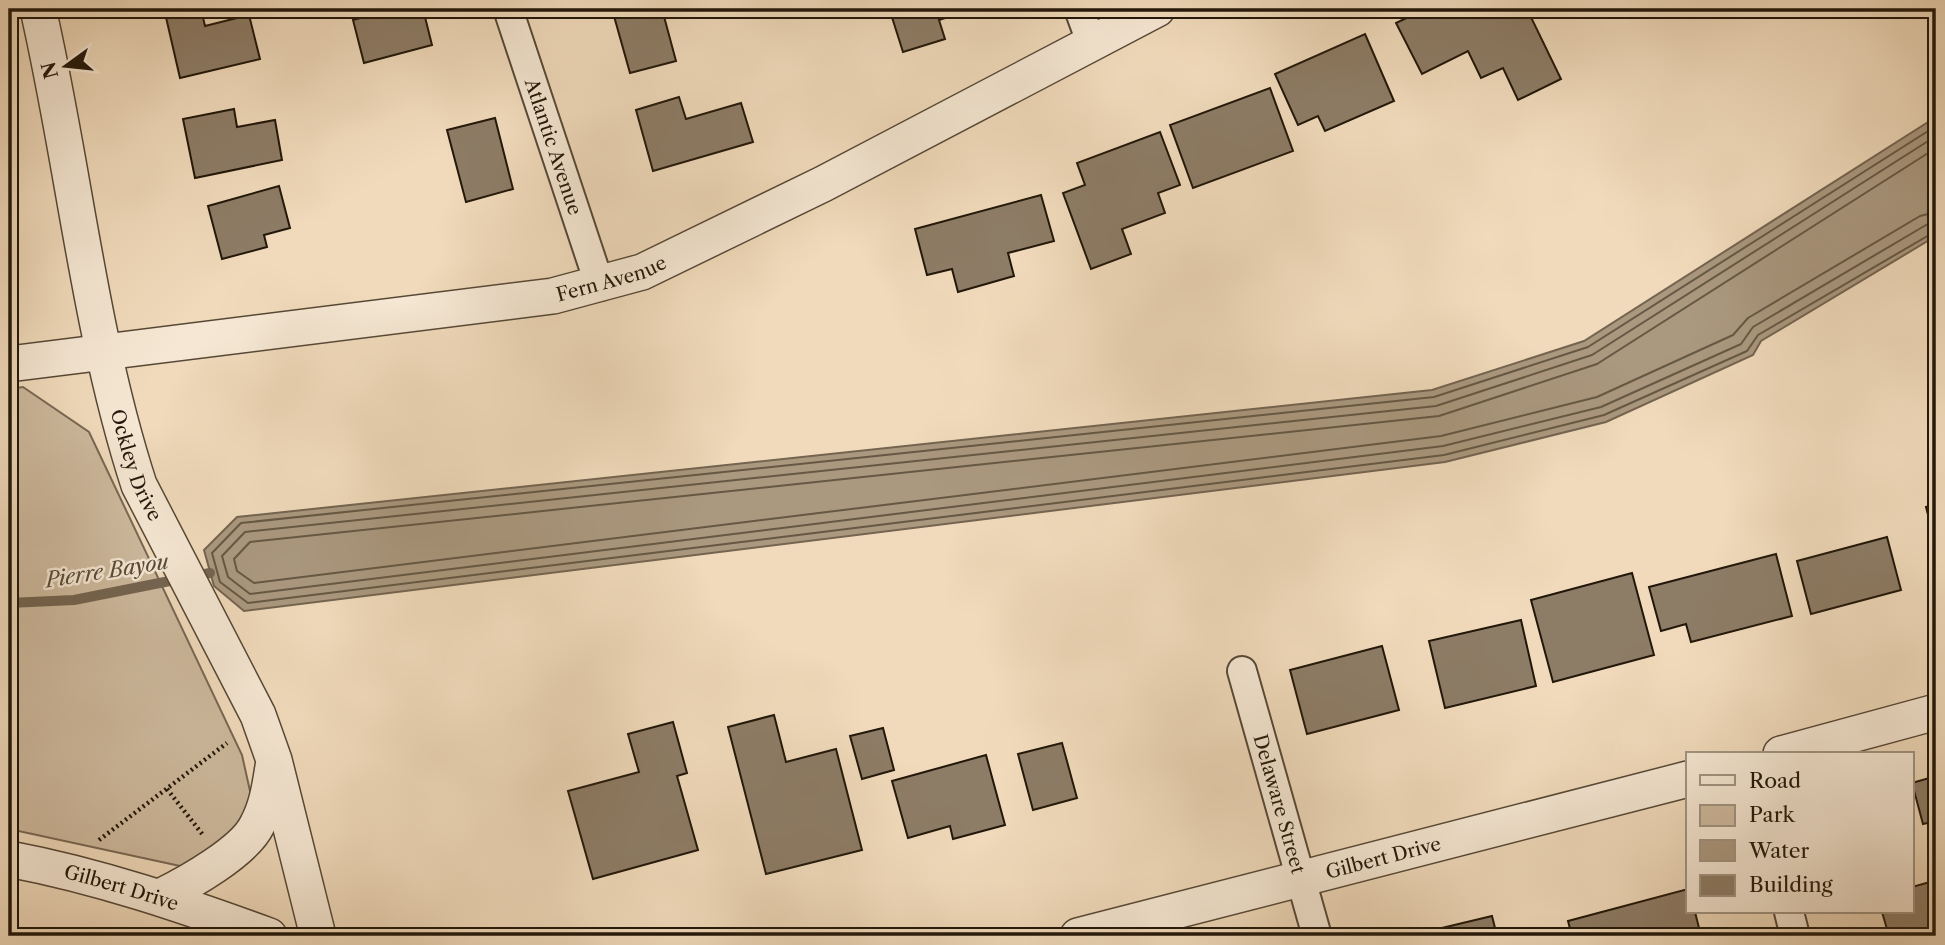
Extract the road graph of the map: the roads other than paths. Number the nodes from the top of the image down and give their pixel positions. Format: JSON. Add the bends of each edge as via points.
{"nodes":[{"id":1,"x":38,"y":9,"type":"edge"},
{"id":2,"x":508,"y":9,"type":"edge"},
{"id":3,"x":1079,"y":9,"type":"edge"},
{"id":4,"x":1157,"y":9,"type":"edge"},
{"id":5,"x":1091,"y":42,"type":"junction"},
{"id":6,"x":600,"y":286,"type":"junction"},
{"id":7,"x":106,"y":354,"type":"junction"},
{"id":8,"x":9,"y":364,"type":"edge"},
{"id":9,"x":1242,"y":671,"type":"dead end"},
{"id":10,"x":1936,"y":712,"type":"edge"},
{"id":11,"x":1788,"y":752,"type":"edge"},
{"id":12,"x":274,"y":760,"type":"junction"},
{"id":13,"x":1686,"y":780,"type":"edge"},
{"id":14,"x":9,"y":859,"type":"edge"},
{"id":15,"x":1302,"y":878,"type":"junction"},
{"id":16,"x":162,"y":896,"type":"junction"},
{"id":17,"x":1789,"y":914,"type":"edge"},
{"id":18,"x":269,"y":936,"type":"edge"},
{"id":19,"x":318,"y":936,"type":"edge"},
{"id":20,"x":1077,"y":936,"type":"edge"},
{"id":21,"x":1317,"y":936,"type":"edge"},
{"id":22,"x":1795,"y":936,"type":"edge"}],
"edges":[{"from":1,"to":7,"type":"street","name":"Ockley Drive"},
{"from":2,"to":6,"type":"street","name":"Atlantic Avenue"},
{"from":3,"to":5,"type":"street"},
{"from":4,"to":5,"type":"street","name":"Fern Avenue"},
{"from":5,"to":6,"type":"street","name":"Fern Avenue","via":[[823,184],[642,272]]},
{"from":6,"to":7,"type":"street","name":"Fern Avenue"},
{"from":7,"to":8,"type":"street","name":"Fern Avenue"},
{"from":7,"to":12,"type":"street","name":"Ockley Drive","via":[[139,485],[258,715]]},
{"from":9,"to":15,"type":"street","name":"Delaware Street"},
{"from":10,"to":11,"type":"street"},
{"from":12,"to":16,"type":"street","via":[[257,828],[206,874]]},
{"from":12,"to":19,"type":"street","name":"Ockley Drive"},
{"from":13,"to":15,"type":"street","name":"Gilbert Drive"},
{"from":14,"to":16,"type":"street","name":"Gilbert Drive"},
{"from":15,"to":20,"type":"street","name":"Gilbert Drive"},
{"from":15,"to":21,"type":"street","name":"Delaware Street"},
{"from":16,"to":18,"type":"street","name":"Gilbert Drive"},
{"from":17,"to":22,"type":"street"}]}
